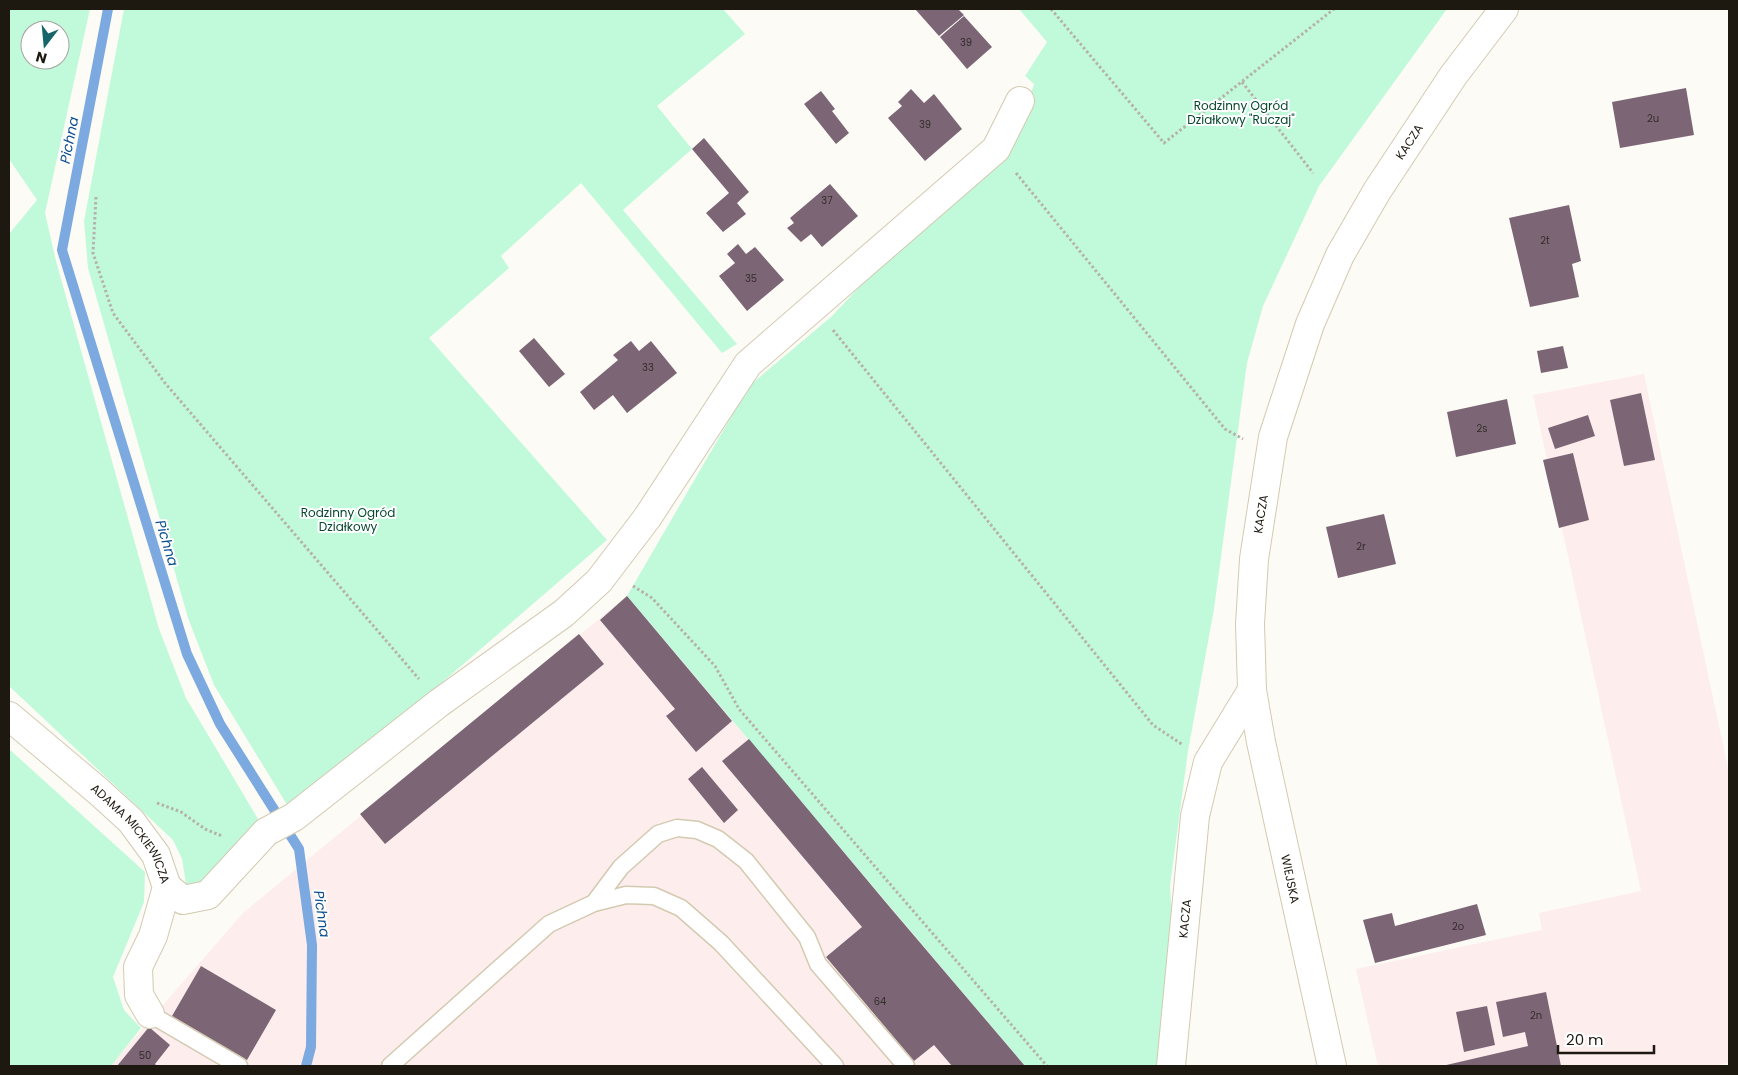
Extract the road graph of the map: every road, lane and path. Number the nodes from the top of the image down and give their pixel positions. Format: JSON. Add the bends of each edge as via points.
{"nodes":[{"id":1,"x":1051,"y":9,"type":"edge"},
{"id":2,"x":1334,"y":9,"type":"edge"},
{"id":3,"x":1504,"y":9,"type":"edge"},
{"id":4,"x":1242,"y":82,"type":"junction"},
{"id":5,"x":1020,"y":101,"type":"dead end"},
{"id":6,"x":996,"y":149,"type":"junction"},
{"id":7,"x":1312,"y":173,"type":"dead end"},
{"id":8,"x":96,"y":197,"type":"dead end"},
{"id":9,"x":814,"y":307,"type":"junction"},
{"id":10,"x":1270,"y":454,"type":"junction"},
{"id":11,"x":598,"y":581,"type":"junction"},
{"id":12,"x":424,"y":684,"type":"dead end"},
{"id":13,"x":1252,"y":690,"type":"junction"},
{"id":14,"x":9,"y":716,"type":"edge"},
{"id":15,"x":1208,"y":762,"type":"junction"},
{"id":16,"x":153,"y":801,"type":"dead end"},
{"id":17,"x":262,"y":837,"type":"junction"},
{"id":18,"x":167,"y":887,"type":"junction"},
{"id":19,"x":594,"y":902,"type":"junction"},
{"id":20,"x":150,"y":1014,"type":"joint"},
{"id":21,"x":239,"y":1066,"type":"edge"},
{"id":22,"x":390,"y":1066,"type":"edge"},
{"id":23,"x":835,"y":1066,"type":"edge"},
{"id":24,"x":906,"y":1066,"type":"edge"},
{"id":25,"x":1047,"y":1066,"type":"edge"},
{"id":26,"x":1171,"y":1066,"type":"edge"},
{"id":27,"x":1332,"y":1066,"type":"edge"}],
"edges":[{"from":1,"to":4,"type":"path","via":[[1164,143]]},
{"from":2,"to":4,"type":"path"},
{"from":3,"to":10,"type":"street","name":"KACZA","via":[[1453,76],[1377,191],[1340,255],[1310,324]]},
{"from":4,"to":7,"type":"path"},
{"from":5,"to":6,"type":"street"},
{"from":6,"to":9,"type":"street"},
{"from":6,"to":10,"type":"path","via":[[1225,429]]},
{"from":8,"to":12,"type":"path","via":[[93,253],[113,312],[165,383]]},
{"from":9,"to":11,"type":"street","via":[[748,364],[647,518]]},
{"from":9,"to":15,"type":"path","via":[[1153,725]]},
{"from":10,"to":13,"type":"street","name":"KACZA","via":[[1254,559],[1250,624]]},
{"from":11,"to":17,"type":"street","via":[[564,613],[438,703],[294,817]]},
{"from":11,"to":25,"type":"path","via":[[624,581],[652,598],[714,666],[739,709]]},
{"from":13,"to":15,"type":"street","name":"KACZA"},
{"from":13,"to":27,"type":"street","name":"WIEJSKA"},
{"from":14,"to":18,"type":"street","name":"ADAMA MICKIEWICZA","via":[[131,821],[156,855]]},
{"from":15,"to":26,"type":"street","name":"KACZA","via":[[1195,816]]},
{"from":16,"to":17,"type":"path","via":[[181,812],[205,829],[230,839]]},
{"from":17,"to":18,"type":"street","via":[[208,895],[183,900]]},
{"from":18,"to":20,"type":"street","name":"ADAMA MICKIEWICZA","via":[[153,936],[138,967],[139,996]]},
{"from":19,"to":22,"type":"lane","via":[[549,924]]},
{"from":19,"to":23,"type":"lane","via":[[626,895],[654,896],[681,908],[721,943]]},
{"from":19,"to":24,"type":"lane","via":[[621,867],[658,834],[677,828],[697,830],[718,839],[746,861],[807,937],[818,964]]},
{"from":20,"to":21,"type":"lane"}]}
